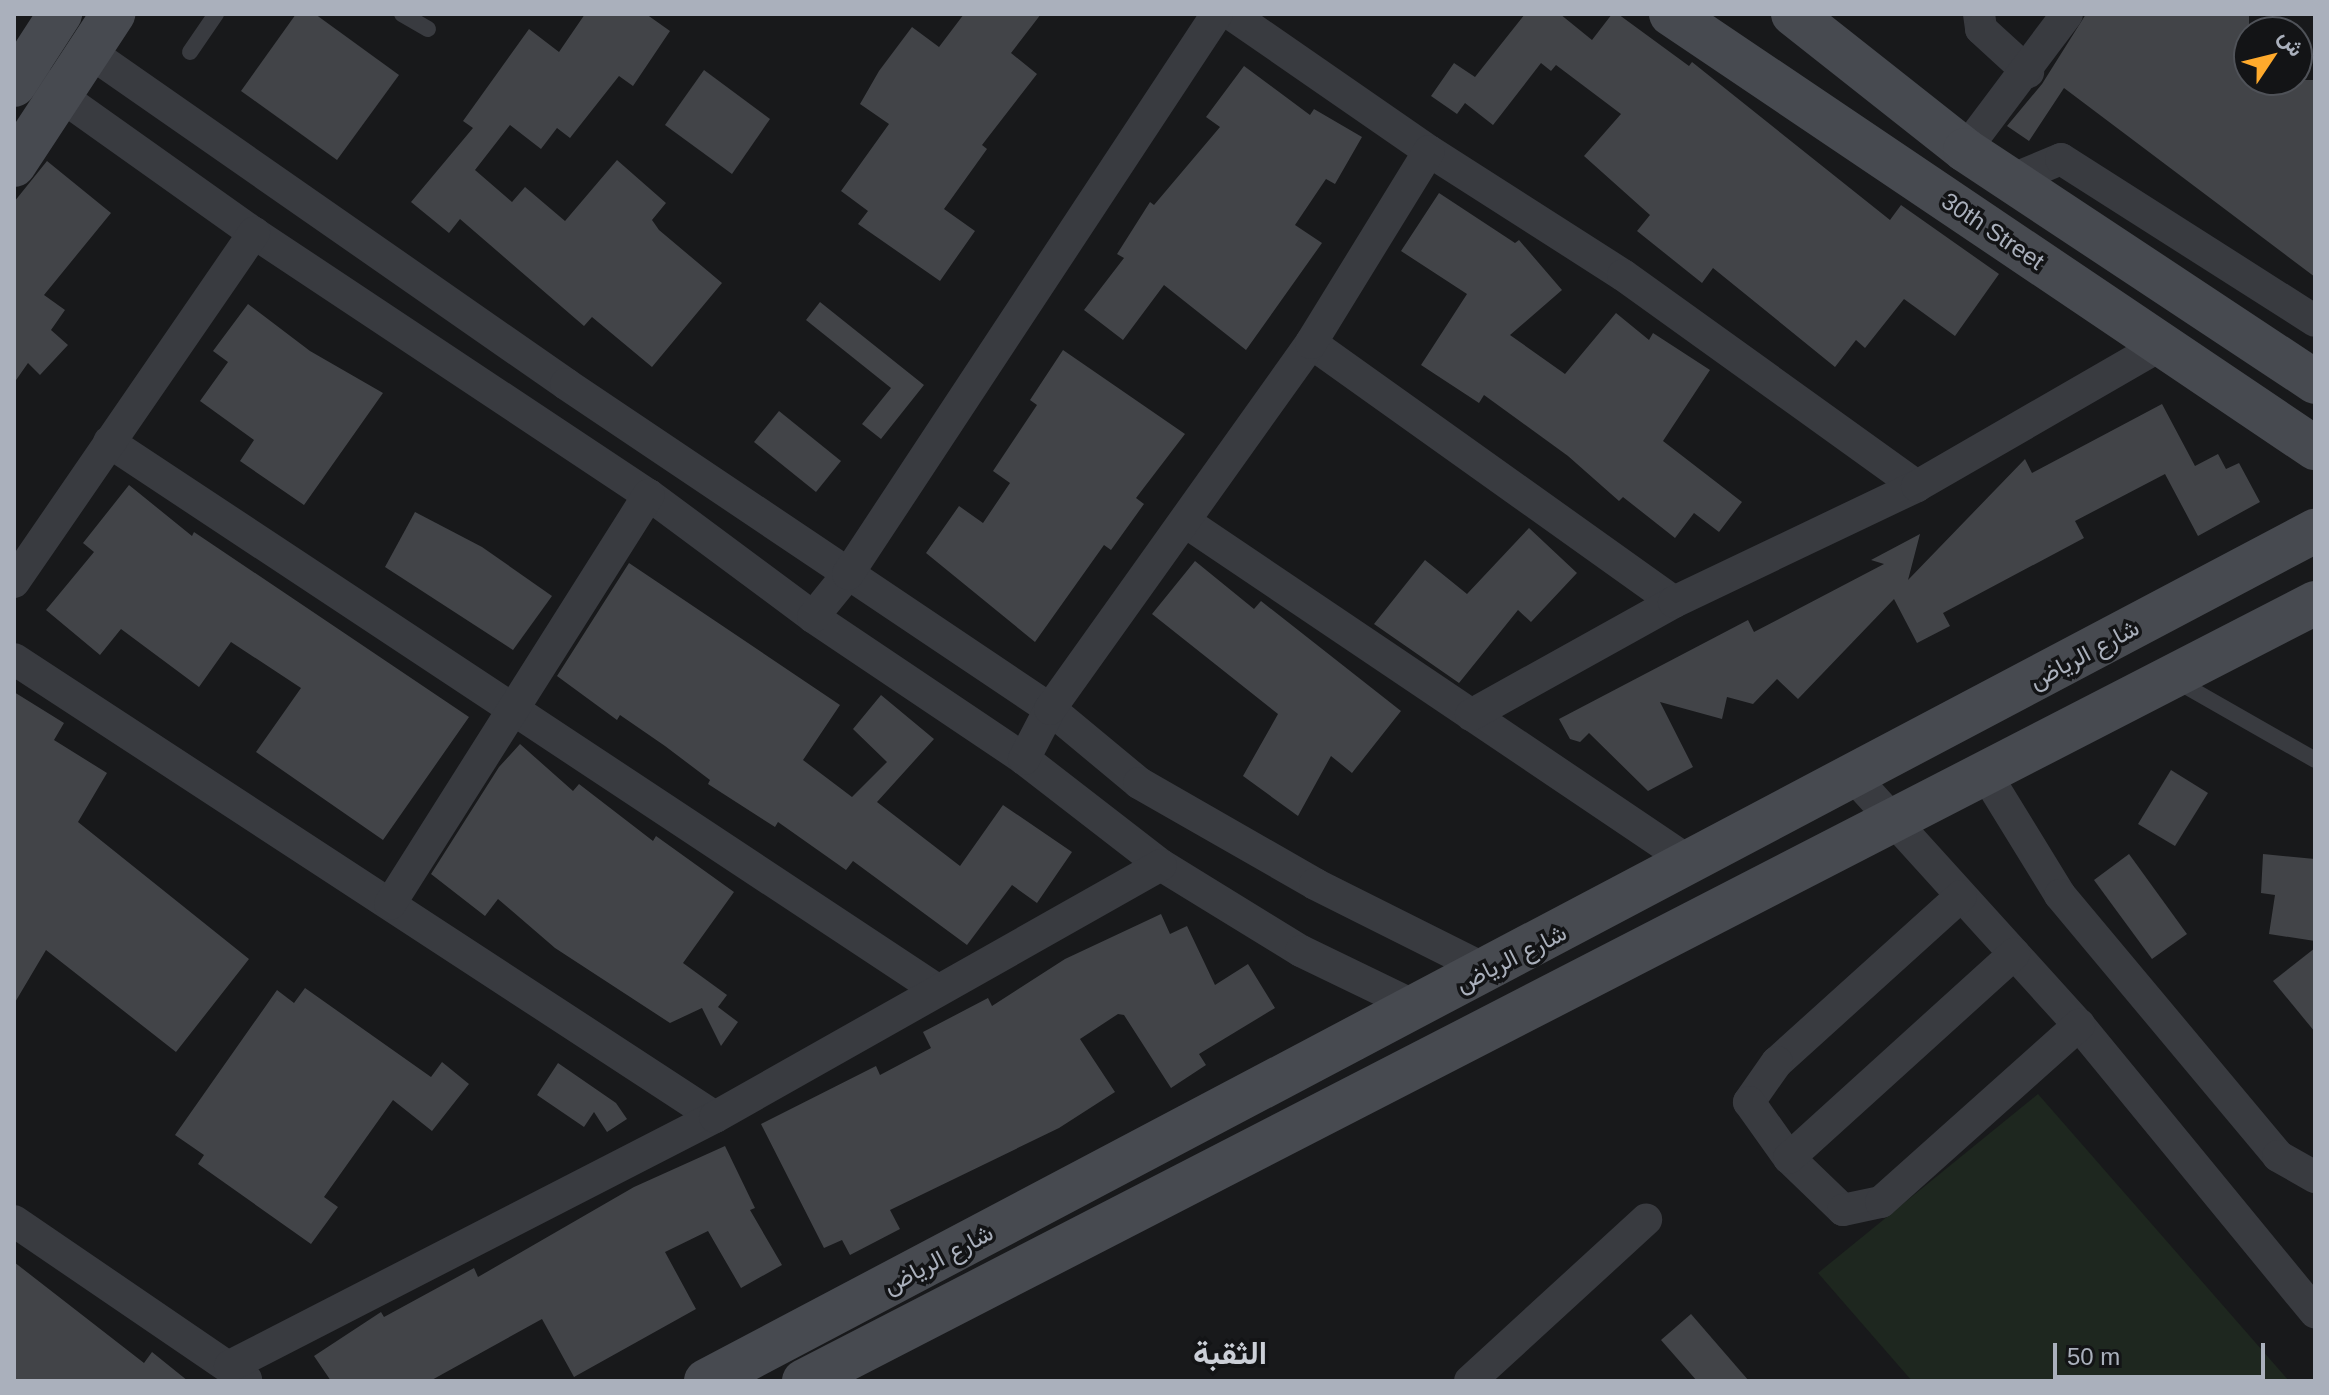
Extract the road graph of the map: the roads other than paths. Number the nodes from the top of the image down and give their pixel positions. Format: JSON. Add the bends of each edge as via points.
{"nodes":[{"id":1,"x":60,"y":14,"type":"edge"},
{"id":2,"x":113,"y":14,"type":"edge"},
{"id":3,"x":216,"y":14,"type":"edge"},
{"id":4,"x":402,"y":14,"type":"edge"},
{"id":5,"x":1217,"y":14,"type":"edge"},
{"id":6,"x":1231,"y":14,"type":"edge"},
{"id":7,"x":1671,"y":14,"type":"edge"},
{"id":8,"x":1793,"y":14,"type":"edge"},
{"id":9,"x":1979,"y":14,"type":"edge"},
{"id":10,"x":2067,"y":14,"type":"edge"},
{"id":11,"x":428,"y":29,"type":"dead end"},
{"id":12,"x":88,"y":51,"type":"junction"},
{"id":13,"x":190,"y":52,"type":"dead end"},
{"id":14,"x":2028,"y":72,"type":"junction"},
{"id":15,"x":20,"y":76,"type":"edge"},
{"id":16,"x":59,"y":99,"type":"junction"},
{"id":17,"x":1965,"y":150,"type":"junction"},
{"id":18,"x":1429,"y":151,"type":"junction"},
{"id":19,"x":14,"y":165,"type":"edge"},
{"id":20,"x":2013,"y":179,"type":"junction"},
{"id":21,"x":254,"y":233,"type":"junction"},
{"id":22,"x":2315,"y":321,"type":"edge"},
{"id":23,"x":1311,"y":343,"type":"junction"},
{"id":24,"x":2161,"y":345,"type":"junction"},
{"id":25,"x":2315,"y":382,"type":"edge"},
{"id":26,"x":109,"y":442,"type":"junction"},
{"id":27,"x":2315,"y":448,"type":"edge"},
{"id":28,"x":1917,"y":486,"type":"junction"},
{"id":29,"x":649,"y":495,"type":"junction"},
{"id":30,"x":1187,"y":523,"type":"junction"},
{"id":31,"x":2315,"y":531,"type":"edge"},
{"id":32,"x":848,"y":574,"type":"junction"},
{"id":33,"x":14,"y":582,"type":"edge"},
{"id":34,"x":1674,"y":602,"type":"junction"},
{"id":35,"x":2315,"y":603,"type":"edge"},
{"id":36,"x":813,"y":617,"type":"junction"},
{"id":37,"x":14,"y":659,"type":"edge"},
{"id":38,"x":2170,"y":677,"type":"junction"},
{"id":39,"x":509,"y":709,"type":"junction"},
{"id":40,"x":1050,"y":709,"type":"junction"},
{"id":41,"x":1471,"y":715,"type":"junction"},
{"id":42,"x":1024,"y":759,"type":"junction"},
{"id":43,"x":2315,"y":760,"type":"edge"},
{"id":44,"x":1985,"y":773,"type":"junction"},
{"id":45,"x":1854,"y":777,"type":"junction"},
{"id":46,"x":1891,"y":821,"type":"junction"},
{"id":47,"x":1693,"y":864,"type":"junction"},
{"id":48,"x":1161,"y":865,"type":"junction"},
{"id":49,"x":1961,"y":896,"type":"junction"},
{"id":50,"x":390,"y":904,"type":"junction"},
{"id":51,"x":2014,"y":954,"type":"junction"},
{"id":52,"x":1487,"y":970,"type":"junction"},
{"id":53,"x":936,"y":989,"type":"junction"},
{"id":54,"x":1417,"y":1007,"type":"junction"},
{"id":55,"x":2079,"y":1025,"type":"junction"},
{"id":56,"x":715,"y":1117,"type":"junction"},
{"id":57,"x":1789,"y":1158,"type":"junction"},
{"id":58,"x":2315,"y":1177,"type":"edge"},
{"id":59,"x":1646,"y":1220,"type":"dead end"},
{"id":60,"x":14,"y":1221,"type":"edge"},
{"id":61,"x":2315,"y":1312,"type":"edge"},
{"id":62,"x":240,"y":1374,"type":"edge"},
{"id":63,"x":706,"y":1381,"type":"edge"},
{"id":64,"x":804,"y":1381,"type":"edge"},
{"id":65,"x":1470,"y":1381,"type":"edge"}],
"edges":[{"from":1,"to":15,"type":"main road"},
{"from":2,"to":12,"type":"main road"},
{"from":3,"to":13,"type":"lane"},
{"from":4,"to":11,"type":"lane"},
{"from":5,"to":32,"type":"street"},
{"from":6,"to":18,"type":"street"},
{"from":7,"to":24,"type":"main road","name":"30th Street"},
{"from":8,"to":17,"type":"main road"},
{"from":9,"to":14,"type":"street","via":[[1981,29]]},
{"from":10,"to":14,"type":"street"},
{"from":12,"to":16,"type":"main road"},
{"from":12,"to":32,"type":"street"},
{"from":14,"to":17,"type":"street"},
{"from":15,"to":16,"type":"street"},
{"from":16,"to":19,"type":"main road"},
{"from":16,"to":21,"type":"street"},
{"from":17,"to":20,"type":"main road"},
{"from":18,"to":23,"type":"street"},
{"from":18,"to":28,"type":"street","via":[[1623,275]]},
{"from":20,"to":22,"type":"street","via":[[2061,159]]},
{"from":20,"to":25,"type":"main road"},
{"from":21,"to":26,"type":"street"},
{"from":21,"to":29,"type":"street"},
{"from":23,"to":30,"type":"street"},
{"from":23,"to":34,"type":"street"},
{"from":24,"to":27,"type":"main road","name":"30th Street"},
{"from":24,"to":28,"type":"street"},
{"from":26,"to":33,"type":"street"},
{"from":26,"to":39,"type":"street"},
{"from":28,"to":34,"type":"street"},
{"from":29,"to":36,"type":"street"},
{"from":29,"to":39,"type":"street"},
{"from":30,"to":40,"type":"street"},
{"from":30,"to":41,"type":"street"},
{"from":31,"to":45,"type":"main road","name":"شارع الرياض"},
{"from":32,"to":36,"type":"street"},
{"from":32,"to":40,"type":"street"},
{"from":34,"to":41,"type":"street"},
{"from":35,"to":38,"type":"main road","name":"شارع الرياض"},
{"from":36,"to":42,"type":"street"},
{"from":37,"to":50,"type":"street"},
{"from":38,"to":43,"type":"lane"},
{"from":38,"to":44,"type":"main road","name":"شارع الرياض"},
{"from":39,"to":50,"type":"street"},
{"from":39,"to":53,"type":"street"},
{"from":40,"to":42,"type":"street"},
{"from":40,"to":52,"type":"street","via":[[1139,783],[1315,884]]},
{"from":41,"to":47,"type":"street"},
{"from":42,"to":48,"type":"street"},
{"from":44,"to":46,"type":"main road","name":"شارع الرياض"},
{"from":44,"to":58,"type":"street","via":[[2060,895],[2278,1156]]},
{"from":45,"to":46,"type":"street"},
{"from":45,"to":47,"type":"main road","name":"شارع الرياض"},
{"from":46,"to":49,"type":"street"},
{"from":46,"to":64,"type":"main road","name":"شارع الرياض"},
{"from":47,"to":52,"type":"main road","name":"شارع الرياض"},
{"from":48,"to":53,"type":"street"},
{"from":48,"to":54,"type":"street","via":[[1301,951]]},
{"from":49,"to":51,"type":"street"},
{"from":49,"to":57,"type":"street","via":[[1777,1062],[1749,1102]]},
{"from":50,"to":56,"type":"street"},
{"from":51,"to":55,"type":"street"},
{"from":51,"to":57,"type":"street"},
{"from":52,"to":54,"type":"main road","name":"شارع الرياض"},
{"from":53,"to":56,"type":"street"},
{"from":54,"to":63,"type":"main road","name":"شارع الرياض"},
{"from":55,"to":57,"type":"street","via":[[1881,1202],[1843,1210]]},
{"from":55,"to":61,"type":"street"},
{"from":56,"to":62,"type":"street"},
{"from":59,"to":65,"type":"street"},
{"from":60,"to":62,"type":"street"}]}
